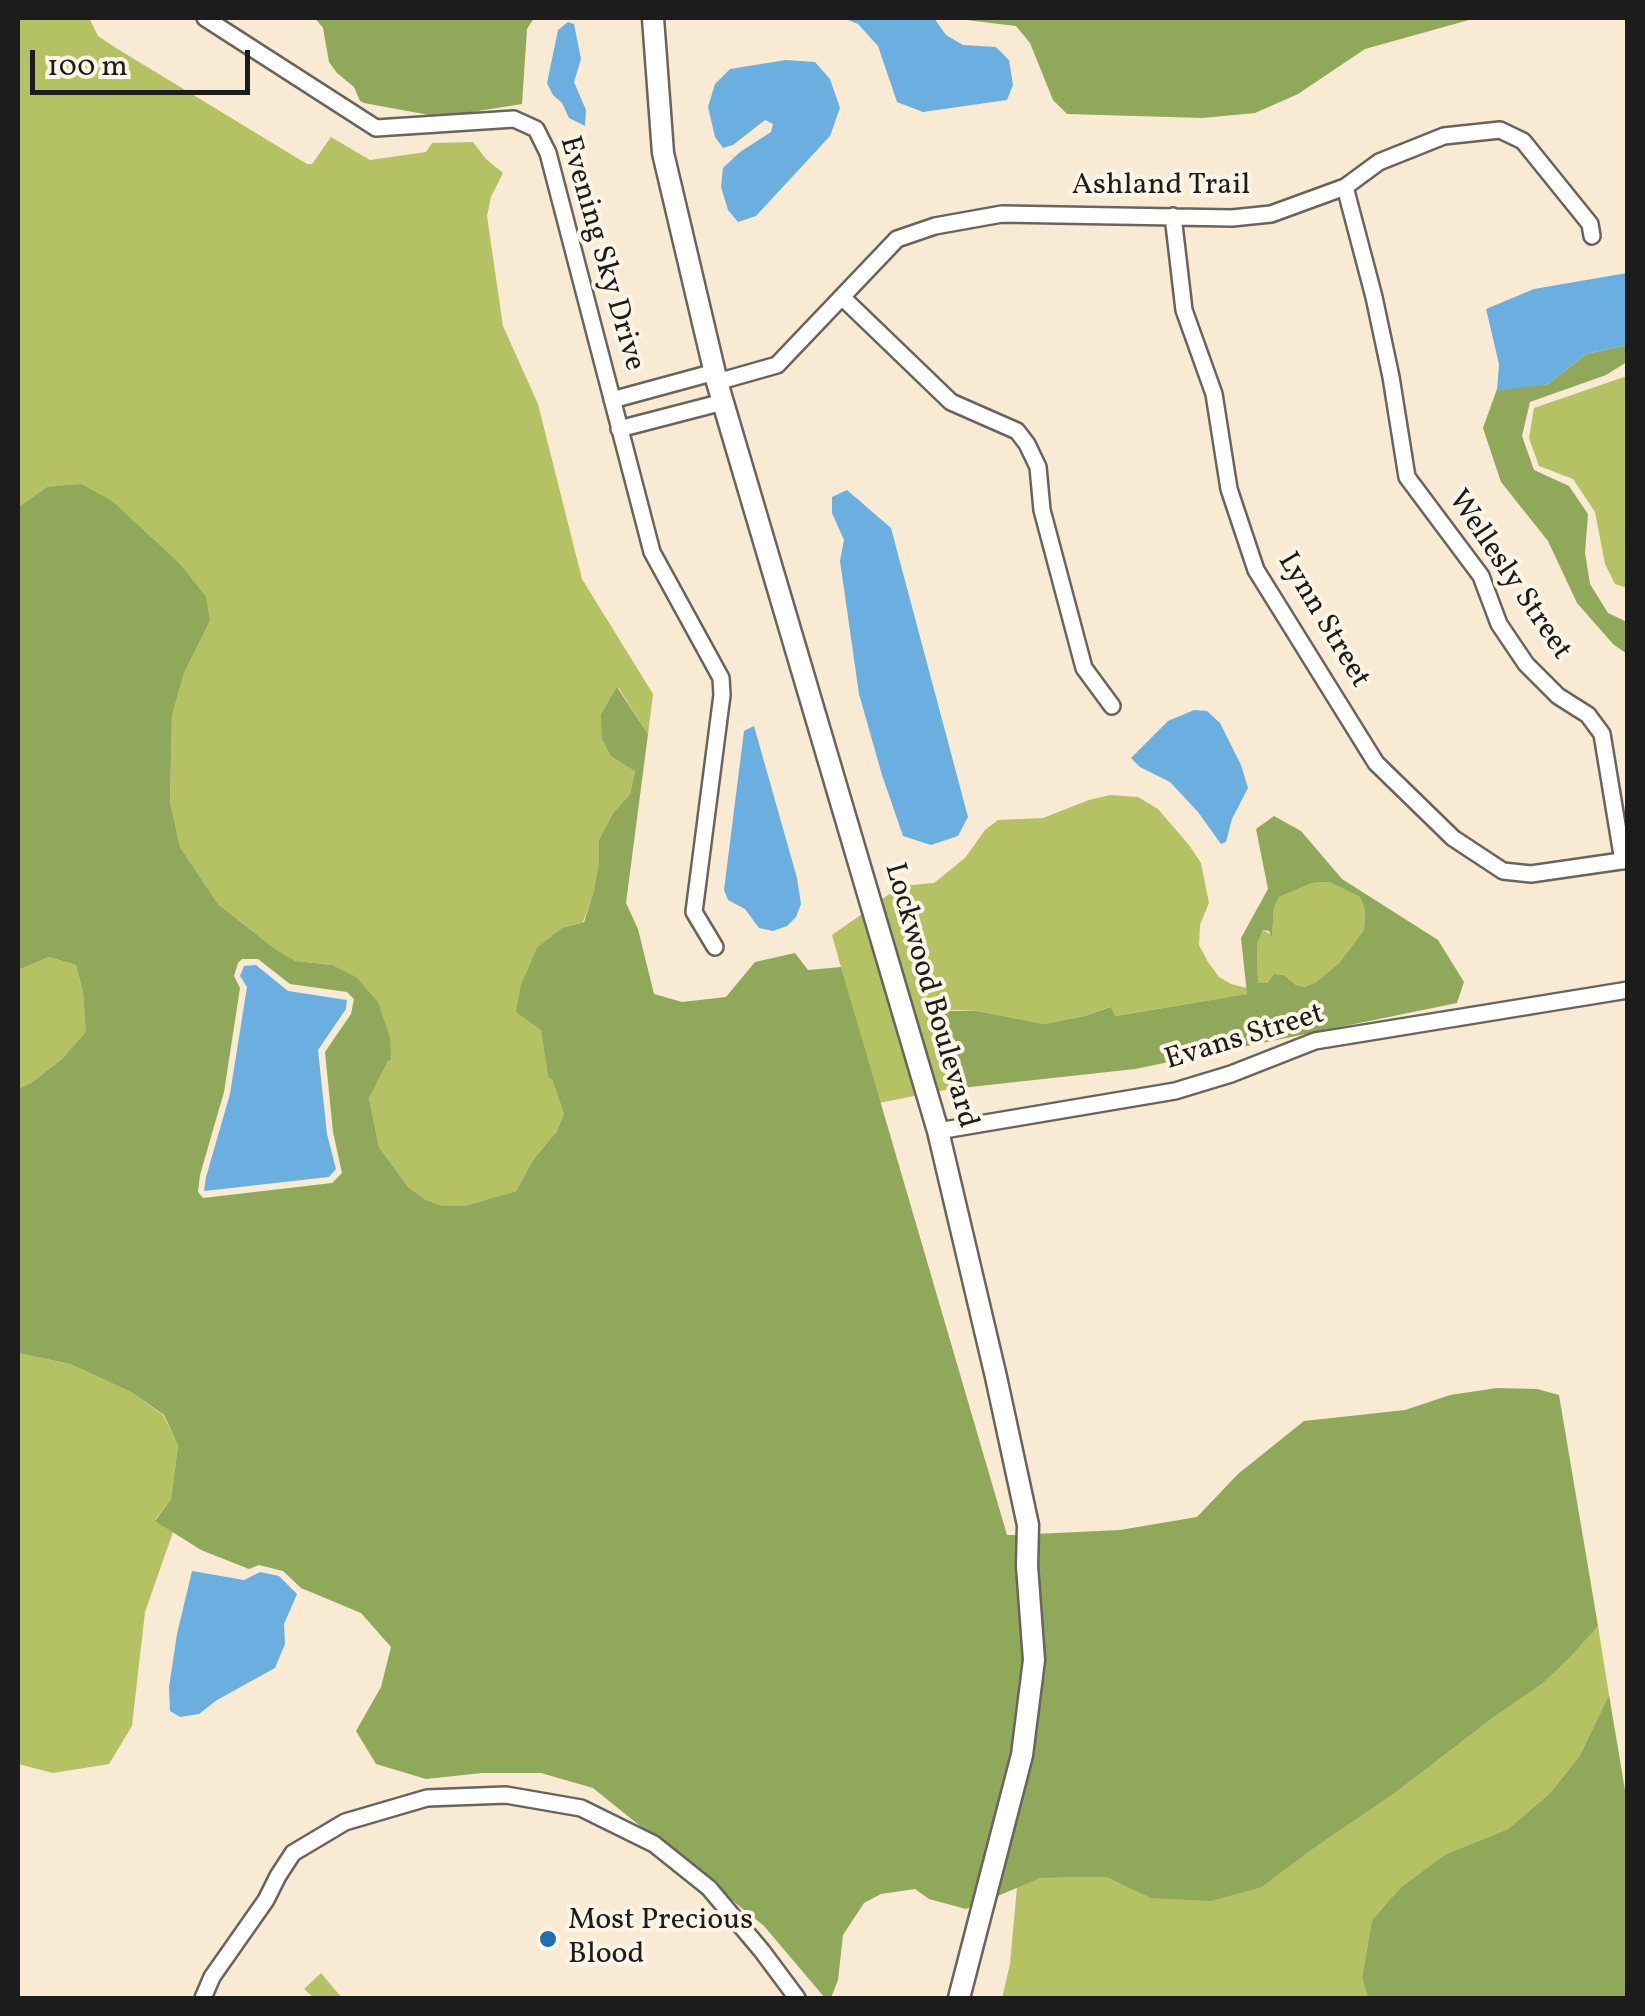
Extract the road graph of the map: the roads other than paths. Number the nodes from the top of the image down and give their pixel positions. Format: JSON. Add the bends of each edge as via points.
{"nodes":[{"id":1,"x":205,"y":18,"type":"edge"},
{"id":2,"x":652,"y":18,"type":"edge"},
{"id":3,"x":1344,"y":187,"type":"junction"},
{"id":4,"x":1173,"y":216,"type":"junction"},
{"id":5,"x":1592,"y":236,"type":"dead end"},
{"id":6,"x":843,"y":298,"type":"junction"},
{"id":7,"x":719,"y":385,"type":"junction"},
{"id":8,"x":612,"y":400,"type":"junction"},
{"id":9,"x":619,"y":429,"type":"junction"},
{"id":10,"x":1112,"y":706,"type":"dead end"},
{"id":11,"x":1625,"y":861,"type":"edge"},
{"id":12,"x":715,"y":946,"type":"dead end"},
{"id":13,"x":1628,"y":990,"type":"edge"},
{"id":14,"x":938,"y":1131,"type":"junction"},
{"id":15,"x":203,"y":1998,"type":"edge"},
{"id":16,"x":796,"y":1998,"type":"edge"},
{"id":17,"x":958,"y":1998,"type":"edge"}],
"edges":[{"from":1,"to":8,"type":"street","name":"Evening Sky Drive","via":[[376,128],[514,118],[536,129],[548,153]]},
{"from":2,"to":7,"type":"street","name":"Lockwood Boulevard","via":[[663,153]]},
{"from":3,"to":4,"type":"street","name":"Ashland Trail","via":[[1271,214]]},
{"from":3,"to":5,"type":"street","name":"Ashland Trail","via":[[1378,162],[1444,136],[1500,130],[1524,141],[1590,224]]},
{"from":3,"to":11,"type":"street","name":"Wellesly Street","via":[[1374,297],[1407,477],[1481,576],[1499,624],[1526,664],[1602,734]]},
{"from":4,"to":6,"type":"street","name":"Ashland Trail","via":[[1002,214],[935,226],[896,240]]},
{"from":4,"to":11,"type":"street","name":"Lynn Street","via":[[1184,310],[1214,394],[1229,488],[1256,570],[1376,763],[1453,838],[1504,871],[1532,874]]},
{"from":6,"to":7,"type":"street","name":"Ashland Trail","via":[[777,365]]},
{"from":6,"to":10,"type":"street","via":[[951,402],[1018,431],[1027,444],[1084,668]]},
{"from":7,"to":8,"type":"street","name":"Evening Sky Drive"},
{"from":7,"to":9,"type":"street"},
{"from":7,"to":14,"type":"street","name":"Lockwood Boulevard"},
{"from":8,"to":9,"type":"street","name":"Evening Sky Drive"},
{"from":9,"to":12,"type":"street","name":"Evening Sky Drive","via":[[652,552],[721,678],[694,912]]},
{"from":13,"to":14,"type":"street","name":"Evans Street","via":[[1315,1042],[1175,1092]]},
{"from":14,"to":17,"type":"street","name":"Lockwood Boulevard","via":[[1028,1524],[1034,1660],[1022,1755]]},
{"from":15,"to":16,"type":"street","via":[[293,1852],[345,1822],[426,1798],[506,1795],[581,1808],[654,1844],[709,1888]]}]}
